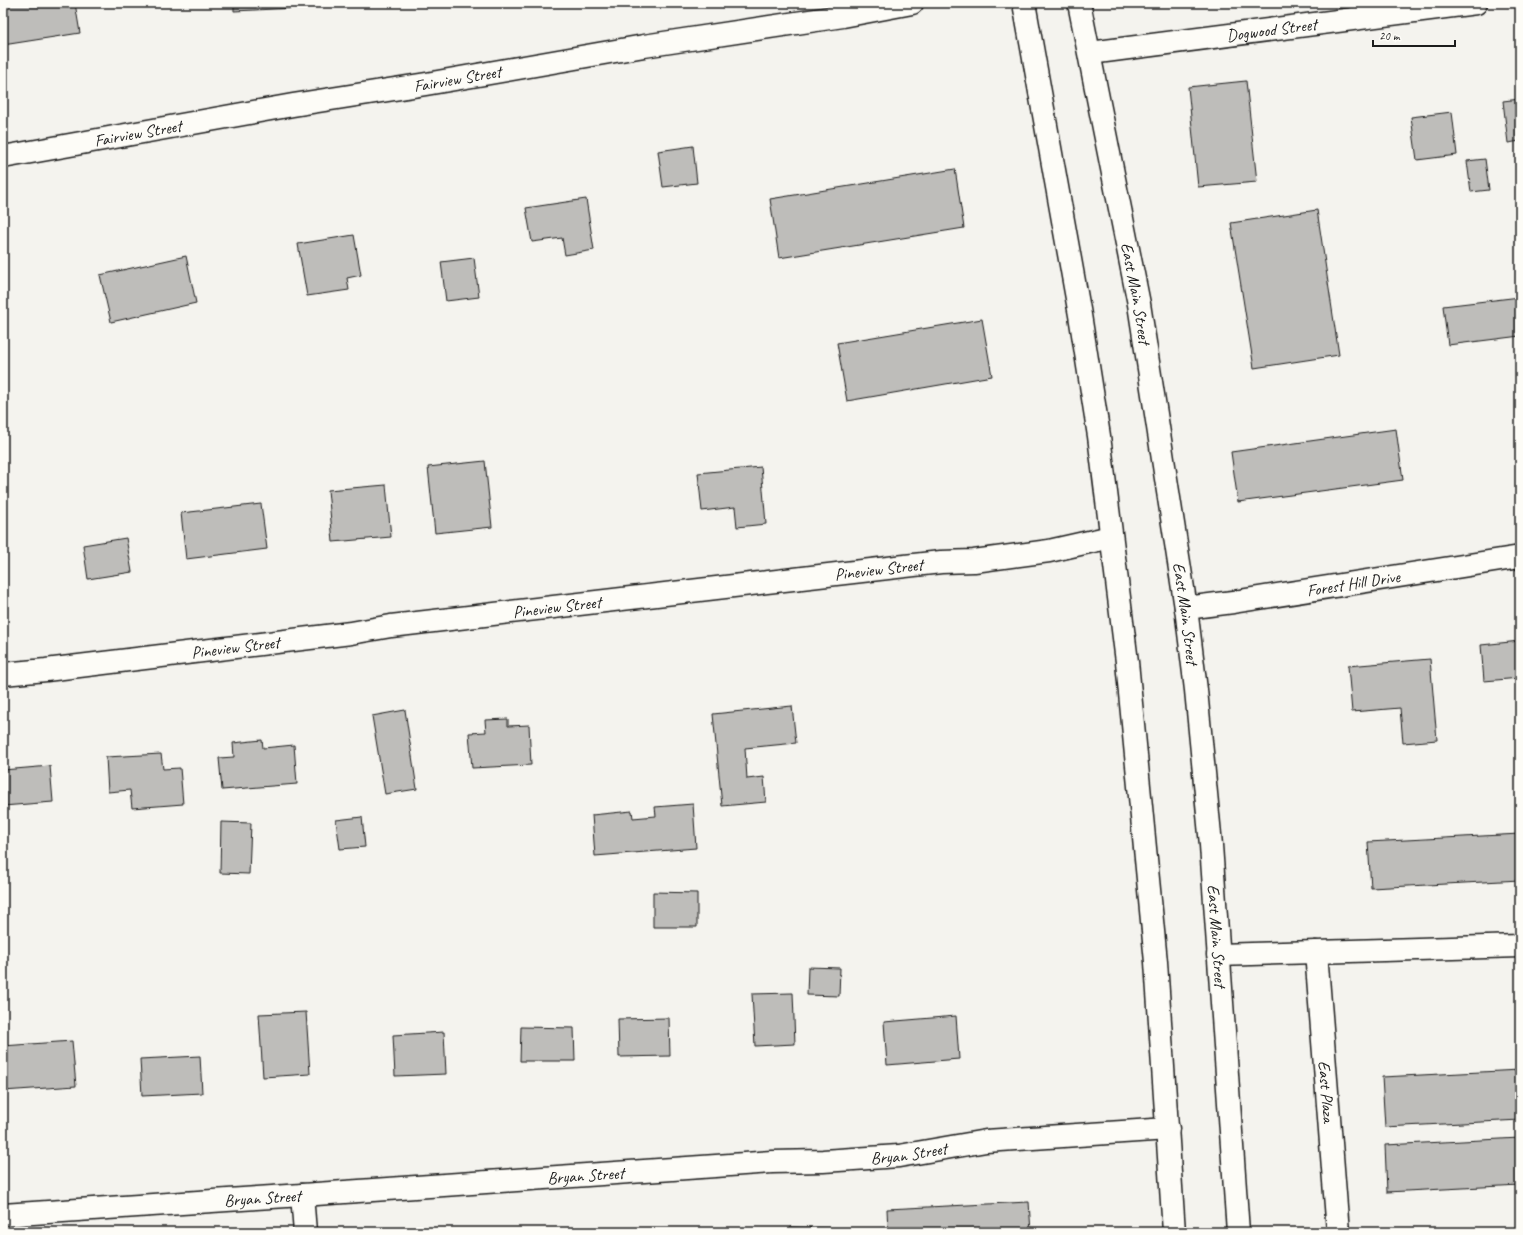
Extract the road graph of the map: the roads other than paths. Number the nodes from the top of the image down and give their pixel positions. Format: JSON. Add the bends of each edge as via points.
{"nodes":[{"id":1,"x":912,"y":3,"type":"edge"},
{"id":2,"x":1024,"y":3,"type":"edge"},
{"id":3,"x":1079,"y":3,"type":"edge"},
{"id":4,"x":1476,"y":3,"type":"edge"},
{"id":5,"x":1090,"y":53,"type":"junction"},
{"id":6,"x":3,"y":157,"type":"edge"},
{"id":7,"x":1111,"y":537,"type":"junction"},
{"id":8,"x":1520,"y":557,"type":"edge"},
{"id":9,"x":1186,"y":608,"type":"junction"},
{"id":10,"x":3,"y":674,"type":"edge"},
{"id":11,"x":1520,"y":946,"type":"edge"},
{"id":12,"x":1316,"y":952,"type":"junction"},
{"id":13,"x":1218,"y":955,"type":"junction"},
{"id":14,"x":1168,"y":1129,"type":"junction"},
{"id":15,"x":302,"y":1195,"type":"junction"},
{"id":16,"x":3,"y":1214,"type":"edge"},
{"id":17,"x":305,"y":1232,"type":"edge"},
{"id":18,"x":1174,"y":1232,"type":"edge"},
{"id":19,"x":1238,"y":1232,"type":"edge"},
{"id":20,"x":1338,"y":1232,"type":"edge"}],
"edges":[{"from":1,"to":6,"type":"street","name":"Fairview Street","via":[[293,105]]},
{"from":2,"to":7,"type":"street","via":[[1080,315],[1099,436]]},
{"from":3,"to":5,"type":"street","name":"East Main Street"},
{"from":4,"to":5,"type":"street","name":"Dogwood Street"},
{"from":5,"to":9,"type":"street","name":"East Main Street","via":[[1139,304]]},
{"from":7,"to":10,"type":"street","name":"Pineview Street","via":[[1049,551],[974,561],[934,563],[766,582]]},
{"from":7,"to":14,"type":"street","via":[[1128,670],[1156,962]]},
{"from":8,"to":9,"type":"street","name":"Forest Hill Drive"},
{"from":9,"to":13,"type":"street","name":"East Main Street","via":[[1210,837]]},
{"from":11,"to":12,"type":"street"},
{"from":12,"to":13,"type":"street"},
{"from":12,"to":20,"type":"street","name":"East Plaza"},
{"from":13,"to":19,"type":"street","name":"East Main Street"},
{"from":14,"to":15,"type":"street","name":"Bryan Street","via":[[986,1141],[892,1156],[824,1162],[772,1162]]},
{"from":14,"to":18,"type":"street"},
{"from":15,"to":16,"type":"street","name":"Bryan Street"},
{"from":15,"to":17,"type":"street"}]}
